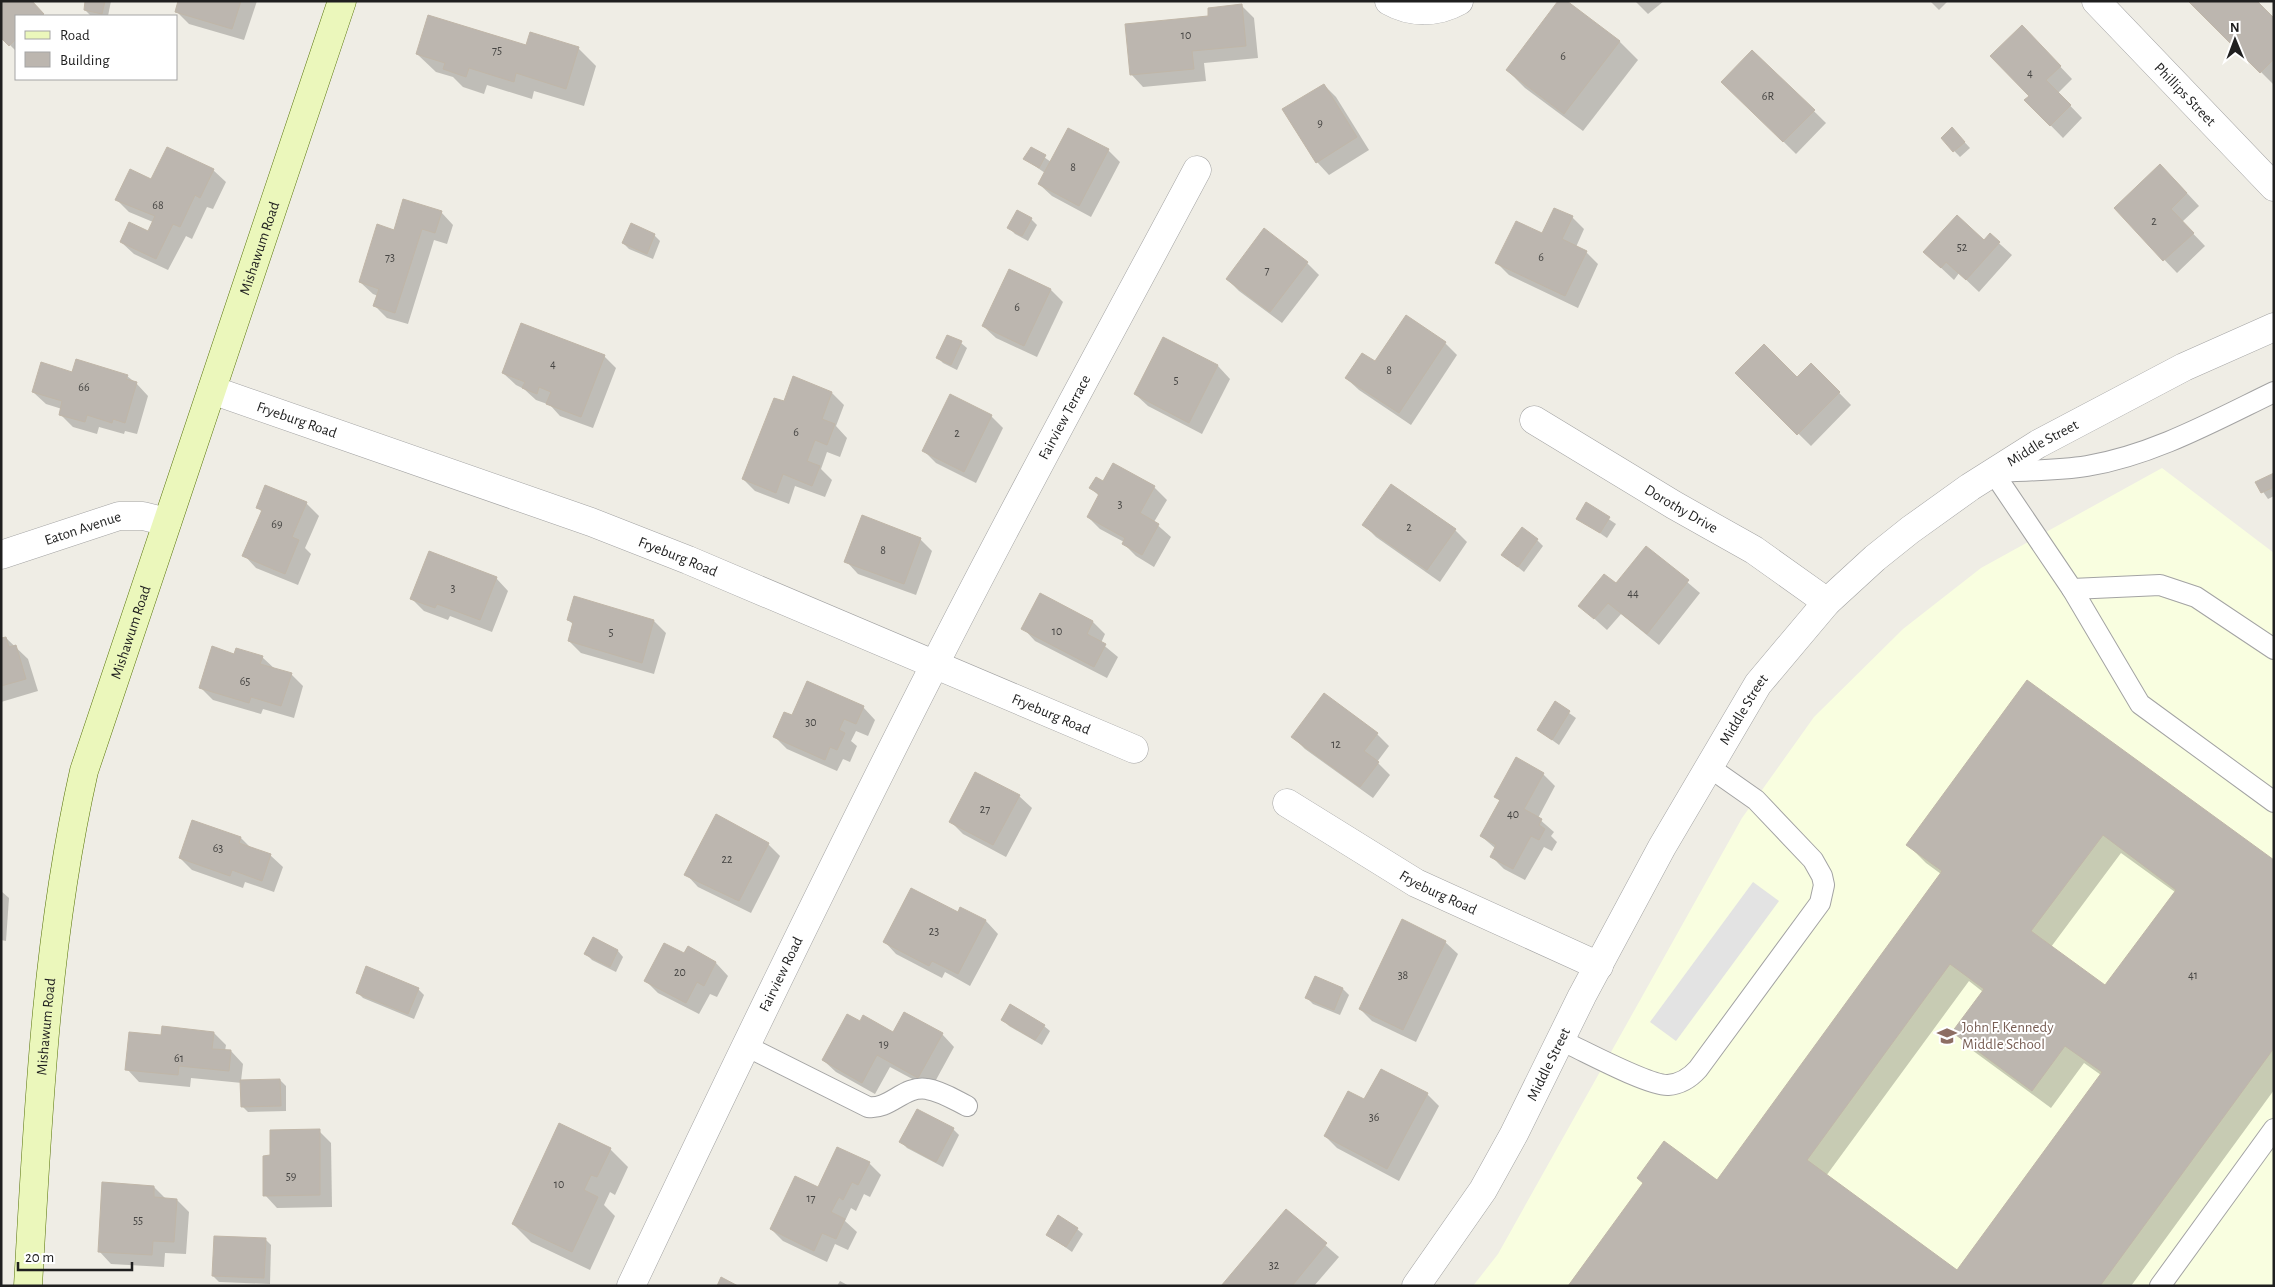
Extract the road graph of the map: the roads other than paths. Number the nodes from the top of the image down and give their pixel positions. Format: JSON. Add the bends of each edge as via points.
{"nodes":[{"id":1,"x":342,"y":1,"type":"edge"},
{"id":2,"x":1389,"y":1,"type":"edge"},
{"id":3,"x":1459,"y":1,"type":"edge"},
{"id":4,"x":2096,"y":1,"type":"edge"},
{"id":5,"x":1197,"y":170,"type":"dead end"},
{"id":6,"x":2274,"y":187,"type":"edge"},
{"id":7,"x":2274,"y":327,"type":"edge"},
{"id":8,"x":212,"y":390,"type":"junction"},
{"id":9,"x":2274,"y":392,"type":"edge"},
{"id":10,"x":1534,"y":420,"type":"dead end"},
{"id":11,"x":1993,"y":472,"type":"junction"},
{"id":12,"x":167,"y":522,"type":"junction"},
{"id":13,"x":1,"y":555,"type":"edge"},
{"id":14,"x":2072,"y":589,"type":"junction"},
{"id":15,"x":1828,"y":602,"type":"junction"},
{"id":16,"x":2274,"y":649,"type":"edge"},
{"id":17,"x":935,"y":664,"type":"junction"},
{"id":18,"x":1134,"y":750,"type":"dead end"},
{"id":19,"x":1710,"y":766,"type":"junction"},
{"id":20,"x":2274,"y":802,"type":"edge"},
{"id":21,"x":1287,"y":803,"type":"dead end"},
{"id":22,"x":1599,"y":966,"type":"junction"},
{"id":23,"x":1560,"y":1040,"type":"junction"},
{"id":24,"x":746,"y":1046,"type":"junction"},
{"id":25,"x":967,"y":1106,"type":"dead end"},
{"id":26,"x":2274,"y":1129,"type":"edge"},
{"id":27,"x":28,"y":1286,"type":"edge"},
{"id":28,"x":632,"y":1286,"type":"edge"},
{"id":29,"x":1416,"y":1286,"type":"edge"},
{"id":30,"x":2160,"y":1286,"type":"edge"}],
"edges":[{"from":1,"to":8,"type":"main road","name":"Mishawum Road"},
{"from":2,"to":3,"type":"street","via":[[1402,8],[1426,11]]},
{"from":4,"to":6,"type":"street","name":"Phillips Street"},
{"from":5,"to":17,"type":"street","name":"Fairview Terrace"},
{"from":7,"to":11,"type":"street","name":"Middle Street","via":[[2184,367],[2038,444]]},
{"from":8,"to":12,"type":"main road","name":"Mishawum Road"},
{"from":8,"to":17,"type":"street","name":"Fryeburg Road","via":[[591,522]]},
{"from":9,"to":11,"type":"lane","via":[[2178,438],[2133,454],[2086,466]]},
{"from":10,"to":15,"type":"street","name":"Dorothy Drive","via":[[1754,550]]},
{"from":11,"to":14,"type":"lane"},
{"from":11,"to":15,"type":"street","name":"Middle Street","via":[[1875,558]]},
{"from":12,"to":13,"type":"street","name":"Eaton Avenue","via":[[143,516],[119,516]]},
{"from":12,"to":27,"type":"main road","name":"Mishawum Road","via":[[84,771],[65,861],[50,988]]},
{"from":14,"to":16,"type":"lane","via":[[2160,585],[2196,597]]},
{"from":14,"to":20,"type":"lane","via":[[2140,704]]},
{"from":15,"to":19,"type":"street","name":"Middle Street","via":[[1758,684]]},
{"from":17,"to":18,"type":"street","name":"Fryeburg Road"},
{"from":17,"to":24,"type":"street","name":"Fairview Road"},
{"from":19,"to":22,"type":"street","name":"Middle Street","via":[[1662,847]]},
{"from":19,"to":23,"type":"lane","via":[[1756,800],[1813,860],[1824,885],[1820,903],[1698,1069],[1685,1081],[1668,1085],[1650,1082]]},
{"from":21,"to":22,"type":"street","name":"Fryeburg Road","via":[[1416,883]]},
{"from":22,"to":23,"type":"street","name":"Middle Street"},
{"from":23,"to":29,"type":"street","name":"Middle Street","via":[[1483,1190]]},
{"from":24,"to":25,"type":"lane","via":[[868,1107],[877,1108],[910,1090],[926,1088]]},
{"from":24,"to":28,"type":"street","name":"Fairview Road"},
{"from":26,"to":30,"type":"lane"}]}
